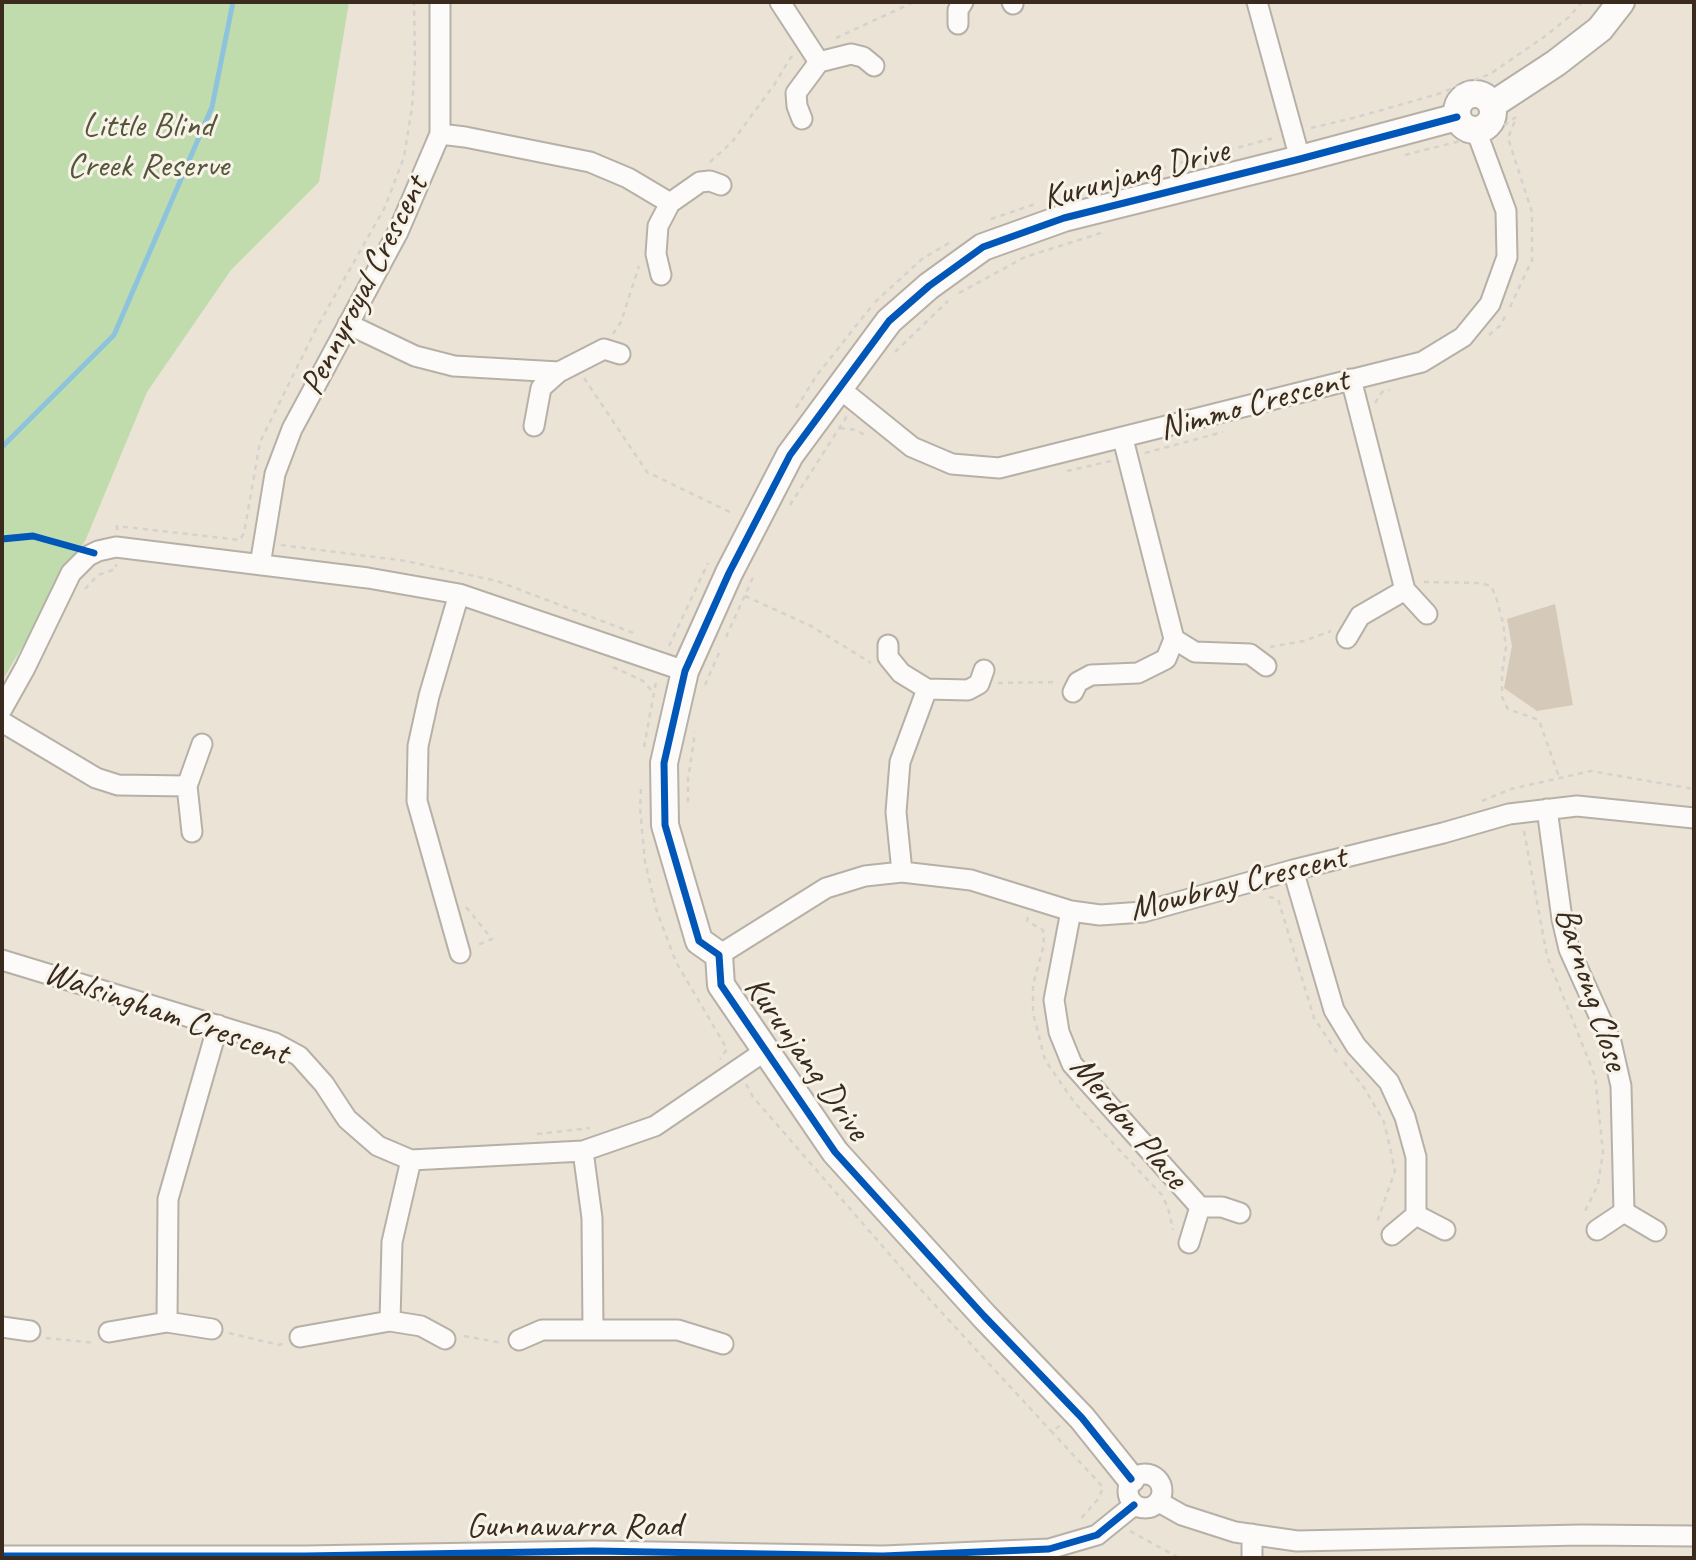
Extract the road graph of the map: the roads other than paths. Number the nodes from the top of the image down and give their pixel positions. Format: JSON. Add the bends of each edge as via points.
{"nodes":[{"id":1,"x":440,"y":2,"type":"edge"},
{"id":2,"x":780,"y":2,"type":"edge"},
{"id":3,"x":963,"y":2,"type":"edge"},
{"id":4,"x":1257,"y":2,"type":"edge"},
{"id":5,"x":1621,"y":2,"type":"edge"},
{"id":6,"x":957,"y":24,"type":"dead end"},
{"id":7,"x":818,"y":62,"type":"junction"},
{"id":8,"x":874,"y":66,"type":"dead end"},
{"id":9,"x":802,"y":119,"type":"dead end"},
{"id":10,"x":1471,"y":127,"type":"junction"},
{"id":11,"x":440,"y":134,"type":"junction"},
{"id":12,"x":1300,"y":159,"type":"junction"},
{"id":13,"x":721,"y":185,"type":"dead end"},
{"id":14,"x":670,"y":203,"type":"junction"},
{"id":15,"x":661,"y":275,"type":"dead end"},
{"id":16,"x":348,"y":324,"type":"junction"},
{"id":17,"x":620,"y":354,"type":"dead end"},
{"id":18,"x":559,"y":372,"type":"junction"},
{"id":19,"x":1351,"y":379,"type":"junction"},
{"id":20,"x":848,"y":395,"type":"junction"},
{"id":21,"x":534,"y":426,"type":"dead end"},
{"id":22,"x":1122,"y":439,"type":"junction"},
{"id":23,"x":260,"y":565,"type":"junction"},
{"id":24,"x":1405,"y":588,"type":"junction"},
{"id":25,"x":459,"y":594,"type":"junction"},
{"id":26,"x":1427,"y":614,"type":"dead end"},
{"id":27,"x":1347,"y":638,"type":"dead end"},
{"id":28,"x":1174,"y":639,"type":"junction"},
{"id":29,"x":888,"y":645,"type":"dead end"},
{"id":30,"x":1266,"y":666,"type":"dead end"},
{"id":31,"x":982,"y":677,"type":"road end"},
{"id":32,"x":694,"y":679,"type":"junction"},
{"id":33,"x":1076,"y":687,"type":"road end"},
{"id":34,"x":928,"y":690,"type":"junction"},
{"id":35,"x":2,"y":709,"type":"edge"},
{"id":36,"x":2,"y":722,"type":"edge"},
{"id":37,"x":202,"y":744,"type":"dead end"},
{"id":38,"x":187,"y":786,"type":"junction"},
{"id":39,"x":1547,"y":809,"type":"junction"},
{"id":40,"x":1694,"y":818,"type":"edge"},
{"id":41,"x":192,"y":832,"type":"dead end"},
{"id":42,"x":1293,"y":870,"type":"junction"},
{"id":43,"x":902,"y":872,"type":"junction"},
{"id":44,"x":1071,"y":911,"type":"junction"},
{"id":45,"x":460,"y":953,"type":"road end"},
{"id":46,"x":719,"y":955,"type":"junction"},
{"id":47,"x":2,"y":960,"type":"edge"},
{"id":48,"x":219,"y":1025,"type":"junction"},
{"id":49,"x":765,"y":1051,"type":"junction"},
{"id":50,"x":583,"y":1151,"type":"junction"},
{"id":51,"x":411,"y":1160,"type":"junction"},
{"id":52,"x":1200,"y":1207,"type":"junction"},
{"id":53,"x":1625,"y":1212,"type":"junction"},
{"id":54,"x":1240,"y":1213,"type":"dead end"},
{"id":55,"x":1416,"y":1216,"type":"junction"},
{"id":56,"x":1445,"y":1230,"type":"dead end"},
{"id":57,"x":1597,"y":1230,"type":"road end"},
{"id":58,"x":1656,"y":1231,"type":"dead end"},
{"id":59,"x":1392,"y":1235,"type":"dead end"},
{"id":60,"x":1189,"y":1243,"type":"dead end"},
{"id":61,"x":390,"y":1321,"type":"junction"},
{"id":62,"x":167,"y":1322,"type":"junction"},
{"id":63,"x":2,"y":1327,"type":"edge"},
{"id":64,"x":212,"y":1329,"type":"road end"},
{"id":65,"x":593,"y":1330,"type":"junction"},
{"id":66,"x":30,"y":1331,"type":"road end"},
{"id":67,"x":109,"y":1332,"type":"road end"},
{"id":68,"x":300,"y":1337,"type":"road end"},
{"id":69,"x":445,"y":1339,"type":"road end"},
{"id":70,"x":519,"y":1340,"type":"road end"},
{"id":71,"x":723,"y":1343,"type":"dead end"},
{"id":72,"x":1133,"y":1492,"type":"junction"},
{"id":73,"x":1159,"y":1502,"type":"junction"},
{"id":74,"x":1252,"y":1534,"type":"junction"},
{"id":75,"x":1694,"y":1536,"type":"edge"},
{"id":76,"x":2,"y":1556,"type":"edge"},
{"id":77,"x":91,"y":1557,"type":"edge"},
{"id":78,"x":305,"y":1557,"type":"edge"},
{"id":79,"x":883,"y":1557,"type":"edge"},
{"id":80,"x":1252,"y":1558,"type":"edge"}],
"edges":[{"from":1,"to":11,"type":"street","name":"Pennyroyal Crescent"},
{"from":2,"to":7,"type":"street"},
{"from":3,"to":6,"type":"street"},
{"from":4,"to":12,"type":"street"},
{"from":5,"to":10,"type":"street","via":[[1600,29],[1492,105],[1489,123]]},
{"from":7,"to":8,"type":"street","via":[[851,54]]},
{"from":7,"to":9,"type":"street","via":[[796,93]]},
{"from":10,"to":12,"type":"street","name":"Kurunjang Drive"},
{"from":10,"to":19,"type":"street","name":"Nimmo Crescent","via":[[1506,211],[1507,257],[1490,304],[1463,337],[1422,362]]},
{"from":11,"to":14,"type":"street","via":[[590,162]]},
{"from":11,"to":16,"type":"street","name":"Pennyroyal Crescent","via":[[398,232]]},
{"from":12,"to":20,"type":"street","name":"Kurunjang Drive","via":[[1064,218],[983,247],[890,321]]},
{"from":13,"to":14,"type":"street","via":[[700,182]]},
{"from":14,"to":15,"type":"street","via":[[658,226],[656,254]]},
{"from":16,"to":18,"type":"street","via":[[415,356],[454,366]]},
{"from":16,"to":23,"type":"street","name":"Pennyroyal Crescent","via":[[292,429],[275,474]]},
{"from":17,"to":18,"type":"street","via":[[604,349]]},
{"from":18,"to":21,"type":"street","via":[[541,388]]},
{"from":19,"to":22,"type":"street","name":"Nimmo Crescent"},
{"from":19,"to":24,"type":"street"},
{"from":20,"to":22,"type":"street","name":"Nimmo Crescent","via":[[912,447],[952,464],[999,468]]},
{"from":20,"to":32,"type":"street","name":"Kurunjang Drive","via":[[790,456],[729,573]]},
{"from":22,"to":28,"type":"street"},
{"from":23,"to":25,"type":"street"},
{"from":23,"to":35,"type":"street","via":[[116,547],[88,556],[71,573]]},
{"from":24,"to":26,"type":"street"},
{"from":24,"to":27,"type":"street","via":[[1360,616]]},
{"from":25,"to":32,"type":"street"},
{"from":25,"to":45,"type":"street","via":[[418,746],[417,801]]},
{"from":28,"to":30,"type":"street","via":[[1195,652],[1250,654]]},
{"from":28,"to":33,"type":"street","via":[[1166,659],[1138,673],[1091,675]]},
{"from":29,"to":34,"type":"street","via":[[888,657],[901,673]]},
{"from":31,"to":34,"type":"street","via":[[968,690]]},
{"from":32,"to":46,"type":"street","name":"Kurunjang Drive","via":[[664,763],[665,825],[699,941]]},
{"from":34,"to":43,"type":"street","via":[[900,762],[896,812]]},
{"from":36,"to":38,"type":"street","via":[[96,778],[118,785]]},
{"from":37,"to":38,"type":"street"},
{"from":38,"to":41,"type":"street"},
{"from":39,"to":40,"type":"street","name":"Mowbray Crescent","via":[[1610,807]]},
{"from":39,"to":42,"type":"street","name":"Mowbray Crescent"},
{"from":39,"to":53,"type":"street","name":"Barnong Close","via":[[1562,919],[1570,949],[1611,1042],[1620,1086]]},
{"from":42,"to":44,"type":"street","name":"Mowbray Crescent","via":[[1143,912],[1100,915]]},
{"from":42,"to":55,"type":"street","via":[[1334,1010],[1356,1046],[1389,1082],[1405,1117],[1416,1157]]},
{"from":43,"to":44,"type":"street","name":"Mowbray Crescent","via":[[971,880]]},
{"from":43,"to":46,"type":"street","name":"Mowbray Crescent","via":[[865,876],[826,888]]},
{"from":44,"to":52,"type":"street","name":"Merdon Place","via":[[1054,1000],[1059,1032],[1072,1064]]},
{"from":46,"to":49,"type":"street","name":"Kurunjang Drive","via":[[721,985]]},
{"from":47,"to":48,"type":"street","name":"Walsingham Crescent"},
{"from":48,"to":51,"type":"street","name":"Walsingham Crescent","via":[[299,1056],[346,1119],[378,1146]]},
{"from":48,"to":62,"type":"street","via":[[168,1199]]},
{"from":49,"to":50,"type":"street","name":"Walsingham Crescent","via":[[655,1126]]},
{"from":49,"to":72,"type":"street","name":"Kurunjang Drive","via":[[835,1153],[1079,1415]]},
{"from":50,"to":51,"type":"street","name":"Walsingham Crescent"},
{"from":50,"to":65,"type":"street","via":[[592,1218]]},
{"from":51,"to":61,"type":"street","via":[[392,1241]]},
{"from":52,"to":54,"type":"street","name":"Merdon Place"},
{"from":52,"to":60,"type":"street","name":"Merdon Place"},
{"from":53,"to":57,"type":"street"},
{"from":53,"to":58,"type":"street"},
{"from":55,"to":56,"type":"street"},
{"from":55,"to":59,"type":"street"},
{"from":61,"to":68,"type":"street"},
{"from":61,"to":69,"type":"street","via":[[421,1326]]},
{"from":62,"to":64,"type":"street"},
{"from":62,"to":67,"type":"street"},
{"from":63,"to":66,"type":"street"},
{"from":65,"to":70,"type":"street","via":[[542,1330]]},
{"from":65,"to":71,"type":"street","via":[[678,1330]]},
{"from":72,"to":73,"type":"street","via":[[1144,1509]]},
{"from":72,"to":73,"type":"street","via":[[1142,1474],[1153,1476],[1161,1485]]},
{"from":72,"to":79,"type":"street","name":"Gunnawarra Road","via":[[1118,1518],[1097,1535],[1049,1549]]},
{"from":73,"to":74,"type":"street","via":[[1182,1515]]},
{"from":74,"to":75,"type":"street","via":[[1297,1541]]},
{"from":74,"to":80,"type":"street"},
{"from":76,"to":77,"type":"street","name":"Gunnawarra Road"},
{"from":77,"to":78,"type":"street","name":"Gunnawarra Road"},
{"from":78,"to":79,"type":"street","name":"Gunnawarra Road","via":[[594,1551]]}]}
